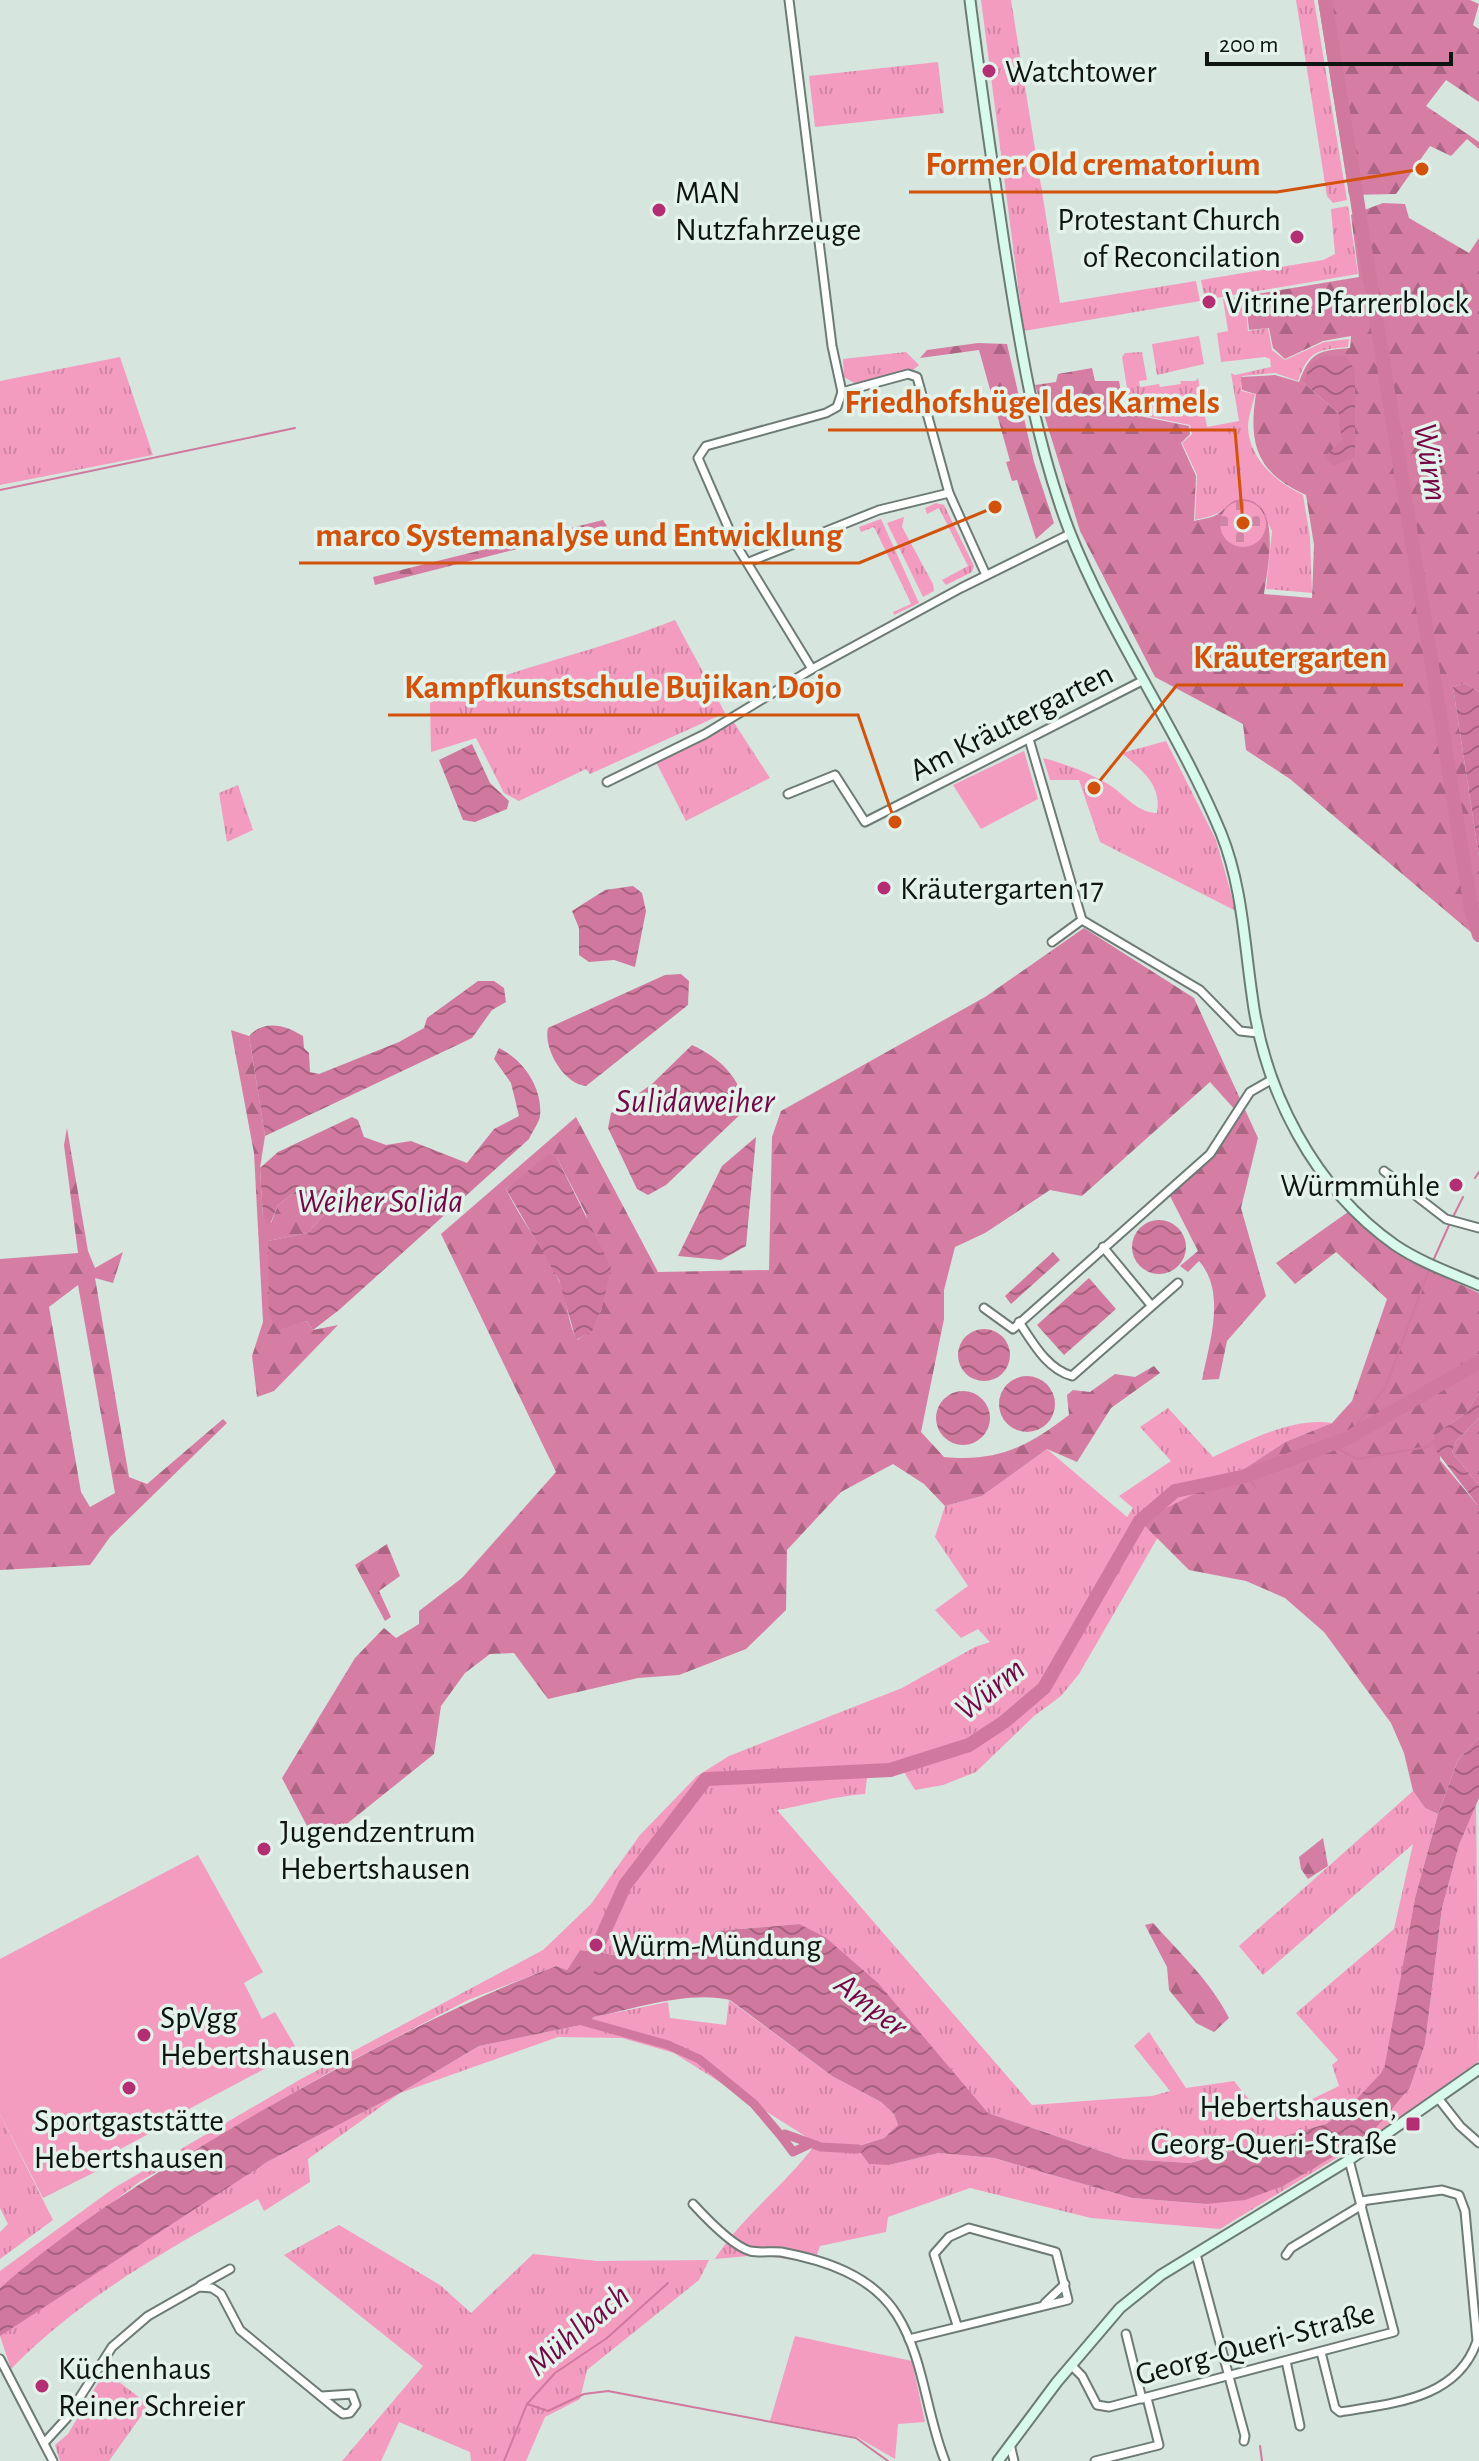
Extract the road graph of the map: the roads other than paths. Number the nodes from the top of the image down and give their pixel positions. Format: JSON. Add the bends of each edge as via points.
{"nodes":[{"id":1,"x":789,"y":0,"type":"edge"},
{"id":2,"x":970,"y":0,"type":"edge"},
{"id":3,"x":842,"y":392,"type":"junction"},
{"id":4,"x":949,"y":493,"type":"junction"},
{"id":5,"x":1070,"y":534,"type":"junction"},
{"id":6,"x":749,"y":562,"type":"junction"},
{"id":7,"x":986,"y":575,"type":"junction"},
{"id":8,"x":812,"y":669,"type":"junction"},
{"id":9,"x":1144,"y":680,"type":"junction"},
{"id":10,"x":1029,"y":739,"type":"junction"},
{"id":11,"x":607,"y":782,"type":"dead end"},
{"id":12,"x":788,"y":794,"type":"dead end"},
{"id":13,"x":1082,"y":920,"type":"junction"},
{"id":14,"x":1052,"y":942,"type":"dead end"},
{"id":15,"x":1258,"y":1033,"type":"junction"},
{"id":16,"x":1271,"y":1080,"type":"junction"},
{"id":17,"x":1384,"y":1171,"type":"dead end"},
{"id":18,"x":1479,"y":1228,"type":"edge"},
{"id":19,"x":1103,"y":1247,"type":"junction"},
{"id":20,"x":1178,"y":1283,"type":"dead end"},
{"id":21,"x":1479,"y":1285,"type":"edge"},
{"id":22,"x":1151,"y":1305,"type":"junction"},
{"id":23,"x":984,"y":1308,"type":"dead end"},
{"id":24,"x":1019,"y":1322,"type":"junction"},
{"id":25,"x":1479,"y":2069,"type":"edge"},
{"id":26,"x":1438,"y":2098,"type":"junction"},
{"id":27,"x":1479,"y":2143,"type":"edge"},
{"id":28,"x":1349,"y":2160,"type":"junction"},
{"id":29,"x":1362,"y":2203,"type":"junction"},
{"id":30,"x":693,"y":2204,"type":"dead end"},
{"id":31,"x":1196,"y":2254,"type":"junction"},
{"id":32,"x":1286,"y":2255,"type":"dead end"},
{"id":33,"x":230,"y":2269,"type":"dead end"},
{"id":34,"x":1065,"y":2284,"type":"junction"},
{"id":35,"x":199,"y":2287,"type":"junction"},
{"id":36,"x":1044,"y":2305,"type":"junction"},
{"id":37,"x":957,"y":2325,"type":"junction"},
{"id":38,"x":1126,"y":2334,"type":"dead end"},
{"id":39,"x":909,"y":2339,"type":"junction"},
{"id":40,"x":1321,"y":2352,"type":"junction"},
{"id":41,"x":0,"y":2359,"type":"edge"},
{"id":42,"x":1286,"y":2361,"type":"junction"},
{"id":43,"x":1071,"y":2365,"type":"junction"},
{"id":44,"x":1229,"y":2376,"type":"junction"},
{"id":45,"x":322,"y":2396,"type":"dead end"},
{"id":46,"x":1144,"y":2398,"type":"junction"},
{"id":47,"x":1300,"y":2426,"type":"dead end"},
{"id":48,"x":1244,"y":2441,"type":"dead end"},
{"id":49,"x":44,"y":2443,"type":"junction"},
{"id":50,"x":1010,"y":2444,"type":"junction"},
{"id":51,"x":53,"y":2461,"type":"edge"},
{"id":52,"x":945,"y":2461,"type":"edge"},
{"id":53,"x":998,"y":2461,"type":"edge"},
{"id":54,"x":1014,"y":2461,"type":"edge"},
{"id":55,"x":1095,"y":2461,"type":"edge"}],
"edges":[{"from":1,"to":3,"type":"street"},
{"from":2,"to":5,"type":"main road","via":[[1018,335],[1045,458]]},
{"from":3,"to":4,"type":"street","via":[[908,374],[917,377]]},
{"from":3,"to":6,"type":"street","via":[[837,407],[826,413],[700,451],[698,464],[722,519]]},
{"from":4,"to":6,"type":"street","via":[[862,516]]},
{"from":4,"to":7,"type":"street"},
{"from":5,"to":7,"type":"street"},
{"from":5,"to":9,"type":"main road"},
{"from":6,"to":8,"type":"street"},
{"from":7,"to":8,"type":"street"},
{"from":8,"to":11,"type":"street","via":[[705,734]]},
{"from":9,"to":10,"type":"street","name":"Am Kräutergarten"},
{"from":9,"to":15,"type":"main road","via":[[1230,857]]},
{"from":10,"to":12,"type":"street","name":"Am Kräutergarten","via":[[865,822],[835,775]]},
{"from":10,"to":13,"type":"street"},
{"from":13,"to":14,"type":"street"},
{"from":13,"to":15,"type":"street","via":[[1200,990],[1240,1031]]},
{"from":15,"to":16,"type":"main road"},
{"from":16,"to":19,"type":"street","via":[[1250,1092],[1210,1154]]},
{"from":16,"to":21,"type":"main road","via":[[1302,1141],[1352,1209],[1398,1247]]},
{"from":17,"to":18,"type":"street","via":[[1446,1219]]},
{"from":19,"to":22,"type":"street"},
{"from":19,"to":24,"type":"street"},
{"from":20,"to":22,"type":"street"},
{"from":22,"to":24,"type":"street","via":[[1072,1376],[1047,1359]]},
{"from":23,"to":24,"type":"street","via":[[1013,1329]]},
{"from":25,"to":26,"type":"main road"},
{"from":26,"to":27,"type":"street"},
{"from":26,"to":28,"type":"main road"},
{"from":28,"to":29,"type":"street","name":"Georg-Queri-Straße"},
{"from":28,"to":31,"type":"main road"},
{"from":29,"to":32,"type":"street"},
{"from":29,"to":40,"type":"street","name":"Georg-Queri-Straße","via":[[1396,2328],[1390,2335]]},
{"from":29,"to":40,"type":"street","via":[[1442,2190],[1459,2195],[1477,2341],[1458,2371],[1430,2394],[1340,2412]]},
{"from":30,"to":39,"type":"street","via":[[748,2250],[817,2261],[860,2278],[891,2306]]},
{"from":31,"to":43,"type":"main road","via":[[1120,2308]]},
{"from":31,"to":44,"type":"street"},
{"from":33,"to":35,"type":"street"},
{"from":34,"to":36,"type":"street"},
{"from":34,"to":36,"type":"street","via":[[1068,2300]]},
{"from":34,"to":37,"type":"street","via":[[1053,2250],[969,2228],[949,2237],[934,2254]]},
{"from":35,"to":45,"type":"street","via":[[221,2294],[240,2330]]},
{"from":35,"to":49,"type":"street","via":[[148,2316],[112,2347],[66,2419]]},
{"from":36,"to":37,"type":"street"},
{"from":37,"to":39,"type":"street"},
{"from":38,"to":46,"type":"street"},
{"from":39,"to":52,"type":"street"},
{"from":40,"to":42,"type":"street","name":"Georg-Queri-Straße"},
{"from":41,"to":49,"type":"street"},
{"from":42,"to":44,"type":"street","name":"Georg-Queri-Straße"},
{"from":42,"to":47,"type":"street"},
{"from":43,"to":46,"type":"street","name":"Georg-Queri-Straße","via":[[1097,2405]]},
{"from":43,"to":50,"type":"main road"},
{"from":44,"to":46,"type":"street","name":"Georg-Queri-Straße"},
{"from":44,"to":48,"type":"street"},
{"from":46,"to":55,"type":"street","via":[[1159,2445]]},
{"from":49,"to":51,"type":"street"},
{"from":50,"to":53,"type":"main road"},
{"from":50,"to":54,"type":"street"}]}
